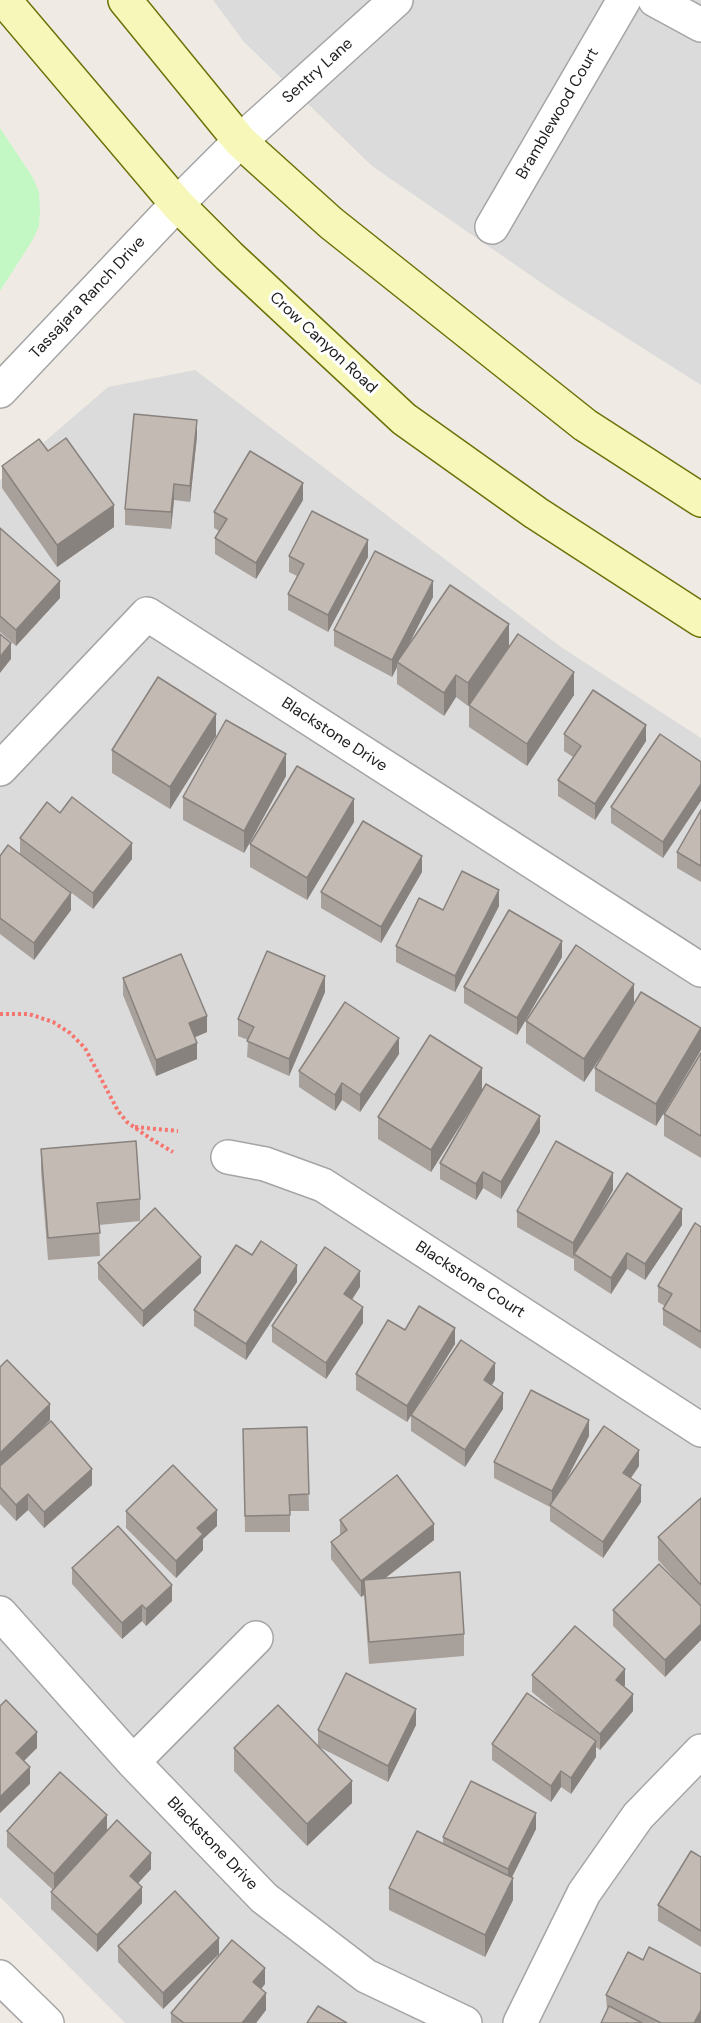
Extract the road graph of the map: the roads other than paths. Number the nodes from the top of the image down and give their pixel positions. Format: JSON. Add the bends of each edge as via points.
{"nodes":[{"id":1,"x":4,"y":0,"type":"edge"},
{"id":2,"x":125,"y":0,"type":"edge"},
{"id":3,"x":396,"y":0,"type":"edge"},
{"id":4,"x":624,"y":0,"type":"edge"},
{"id":5,"x":655,"y":0,"type":"edge"},
{"id":6,"x":701,"y":25,"type":"edge"},
{"id":7,"x":240,"y":141,"type":"junction"},
{"id":8,"x":177,"y":204,"type":"junction"},
{"id":9,"x":492,"y":227,"type":"dead end"},
{"id":10,"x":0,"y":391,"type":"edge"},
{"id":11,"x":701,"y":501,"type":"edge"},
{"id":12,"x":701,"y":620,"type":"edge"},
{"id":13,"x":0,"y":769,"type":"edge"},
{"id":14,"x":701,"y":970,"type":"edge"},
{"id":15,"x":228,"y":1158,"type":"dead end"},
{"id":16,"x":701,"y":1430,"type":"edge"},
{"id":17,"x":0,"y":1613,"type":"edge"},
{"id":18,"x":256,"y":1638,"type":"dead end"},
{"id":19,"x":701,"y":1751,"type":"edge"},
{"id":20,"x":133,"y":1762,"type":"junction"},
{"id":21,"x":0,"y":1977,"type":"edge"},
{"id":22,"x":47,"y":2023,"type":"edge"},
{"id":23,"x":465,"y":2023,"type":"edge"},
{"id":24,"x":520,"y":2023,"type":"edge"}],
"edges":[{"from":1,"to":8,"type":"main road","name":"Crow Canyon Road"},
{"from":2,"to":7,"type":"main road"},
{"from":3,"to":7,"type":"street","name":"Sentry Lane"},
{"from":4,"to":9,"type":"street","name":"Bramblewood Court"},
{"from":5,"to":6,"type":"street"},
{"from":7,"to":8,"type":"street","name":"Sentry Lane"},
{"from":7,"to":11,"type":"main road","via":[[331,224],[585,425]]},
{"from":8,"to":10,"type":"street","name":"Tassajara Ranch Drive"},
{"from":8,"to":12,"type":"main road","name":"Crow Canyon Road","via":[[404,419],[536,513]]},
{"from":13,"to":14,"type":"street","name":"Blackstone Drive","via":[[147,614]]},
{"from":15,"to":16,"type":"street","name":"Blackstone Court","via":[[265,1164],[323,1185]]},
{"from":17,"to":20,"type":"street","name":"Blackstone Drive"},
{"from":18,"to":20,"type":"street"},
{"from":19,"to":24,"type":"street","via":[[638,1816],[584,1893]]},
{"from":20,"to":23,"type":"street","name":"Blackstone Drive","via":[[264,1898],[366,1976]]},
{"from":21,"to":22,"type":"street"}]}
